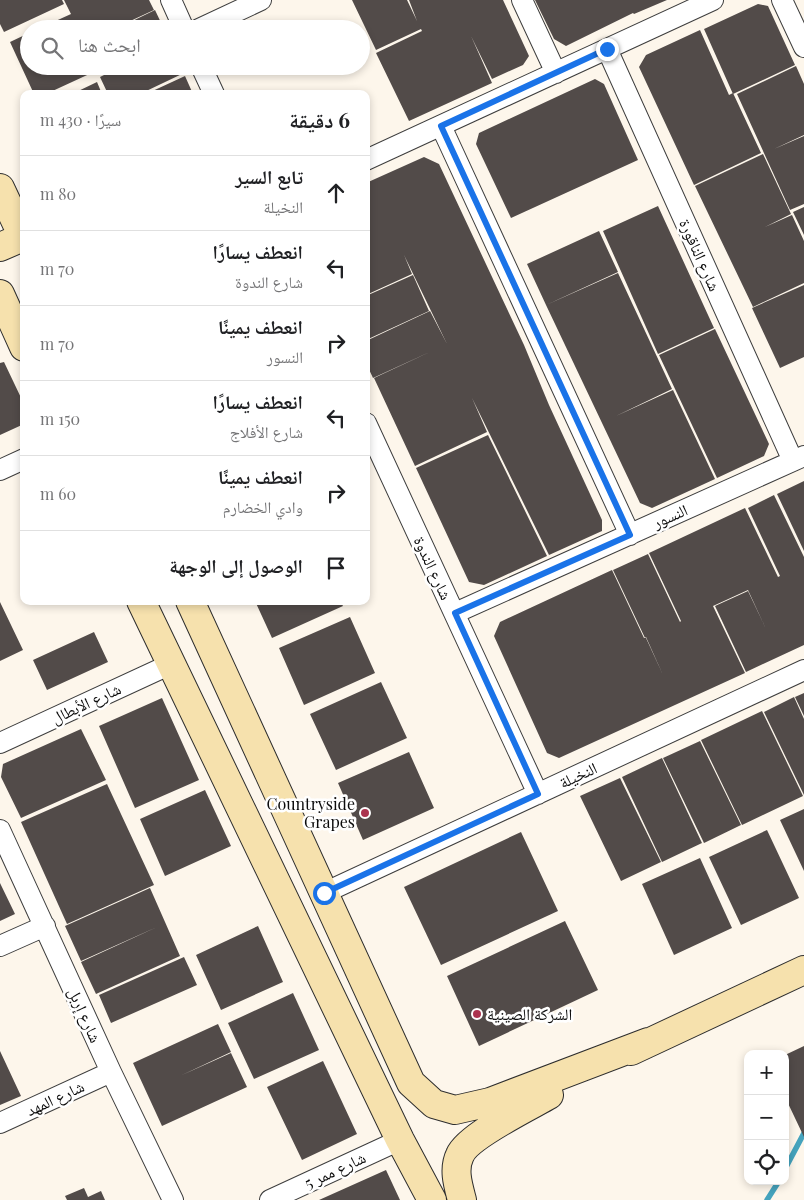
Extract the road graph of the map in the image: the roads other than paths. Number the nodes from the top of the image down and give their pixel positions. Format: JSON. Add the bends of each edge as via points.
{"nodes":[{"id":1,"x":171,"y":0,"type":"edge"},
{"id":2,"x":261,"y":0,"type":"edge"},
{"id":3,"x":522,"y":0,"type":"edge"},
{"id":4,"x":713,"y":0,"type":"edge"},
{"id":5,"x":782,"y":0,"type":"edge"},
{"id":6,"x":180,"y":20,"type":"edge"},
{"id":7,"x":218,"y":20,"type":"edge"},
{"id":8,"x":804,"y":47,"type":"edge"},
{"id":9,"x":607,"y":49,"type":"junction"},
{"id":10,"x":556,"y":73,"type":"junction"},
{"id":11,"x":206,"y":75,"type":"edge"},
{"id":12,"x":212,"y":90,"type":"edge"},
{"id":13,"x":441,"y":126,"type":"junction"},
{"id":14,"x":370,"y":158,"type":"edge"},
{"id":15,"x":0,"y":188,"type":"edge"},
{"id":16,"x":16,"y":241,"type":"edge"},
{"id":17,"x":0,"y":294,"type":"edge"},
{"id":18,"x":20,"y":338,"type":"edge"},
{"id":19,"x":370,"y":432,"type":"edge"},
{"id":20,"x":799,"y":458,"type":"edge"},
{"id":21,"x":20,"y":461,"type":"edge"},
{"id":22,"x":0,"y":470,"type":"edge"},
{"id":23,"x":630,"y":535,"type":"junction"},
{"id":24,"x":144,"y":605,"type":"edge"},
{"id":25,"x":192,"y":605,"type":"edge"},
{"id":26,"x":455,"y":613,"type":"junction"},
{"id":27,"x":171,"y":664,"type":"junction"},
{"id":28,"x":804,"y":670,"type":"edge"},
{"id":29,"x":0,"y":743,"type":"edge"},
{"id":30,"x":538,"y":794,"type":"junction"},
{"id":31,"x":0,"y":830,"type":"edge"},
{"id":32,"x":324,"y":893,"type":"junction"},
{"id":33,"x":45,"y":926,"type":"junction"},
{"id":34,"x":0,"y":946,"type":"edge"},
{"id":35,"x":796,"y":972,"type":"edge"},
{"id":36,"x":648,"y":1042,"type":"junction"},
{"id":37,"x":111,"y":1072,"type":"junction"},
{"id":38,"x":0,"y":1123,"type":"edge"},
{"id":39,"x":400,"y":1140,"type":"junction"},
{"id":40,"x":172,"y":1200,"type":"edge"},
{"id":41,"x":270,"y":1200,"type":"edge"},
{"id":42,"x":432,"y":1200,"type":"edge"},
{"id":43,"x":462,"y":1200,"type":"edge"}],
"edges":[{"from":1,"to":6,"type":"street"},
{"from":2,"to":7,"type":"street"},
{"from":3,"to":10,"type":"street"},
{"from":4,"to":9,"type":"street"},
{"from":5,"to":8,"type":"street"},
{"from":9,"to":10,"type":"street"},
{"from":9,"to":20,"type":"street","name":"شارع الناقورة"},
{"from":10,"to":13,"type":"street"},
{"from":11,"to":12,"type":"street"},
{"from":13,"to":14,"type":"street"},
{"from":13,"to":23,"type":"street"},
{"from":15,"to":16,"type":"street"},
{"from":17,"to":18,"type":"street"},
{"from":19,"to":26,"type":"street","name":"شارع الندوة"},
{"from":20,"to":23,"type":"street","name":"النسور"},
{"from":21,"to":22,"type":"street"},
{"from":23,"to":26,"type":"street","name":"النسور"},
{"from":24,"to":27,"type":"street"},
{"from":25,"to":32,"type":"street"},
{"from":26,"to":30,"type":"street","name":"شارع الندوة"},
{"from":27,"to":29,"type":"street","name":"شارع الأبطال"},
{"from":27,"to":39,"type":"street"},
{"from":28,"to":30,"type":"street","name":"النخيلة"},
{"from":30,"to":32,"type":"street","name":"النخيلة"},
{"from":31,"to":33,"type":"street","name":"شارع إربل"},
{"from":32,"to":36,"type":"street","via":[[411,1083],[434,1104],[455,1110],[490,1102]]},
{"from":33,"to":34,"type":"street"},
{"from":33,"to":37,"type":"street","name":"شارع إربل"},
{"from":35,"to":36,"type":"street"},
{"from":36,"to":43,"type":"street","via":[[515,1114],[466,1145],[456,1167]]},
{"from":37,"to":38,"type":"street","name":"شارع المهد"},
{"from":37,"to":40,"type":"street","name":"شارع إربل"},
{"from":39,"to":41,"type":"street","name":"شارع ممر 5"},
{"from":39,"to":42,"type":"street"}]}
